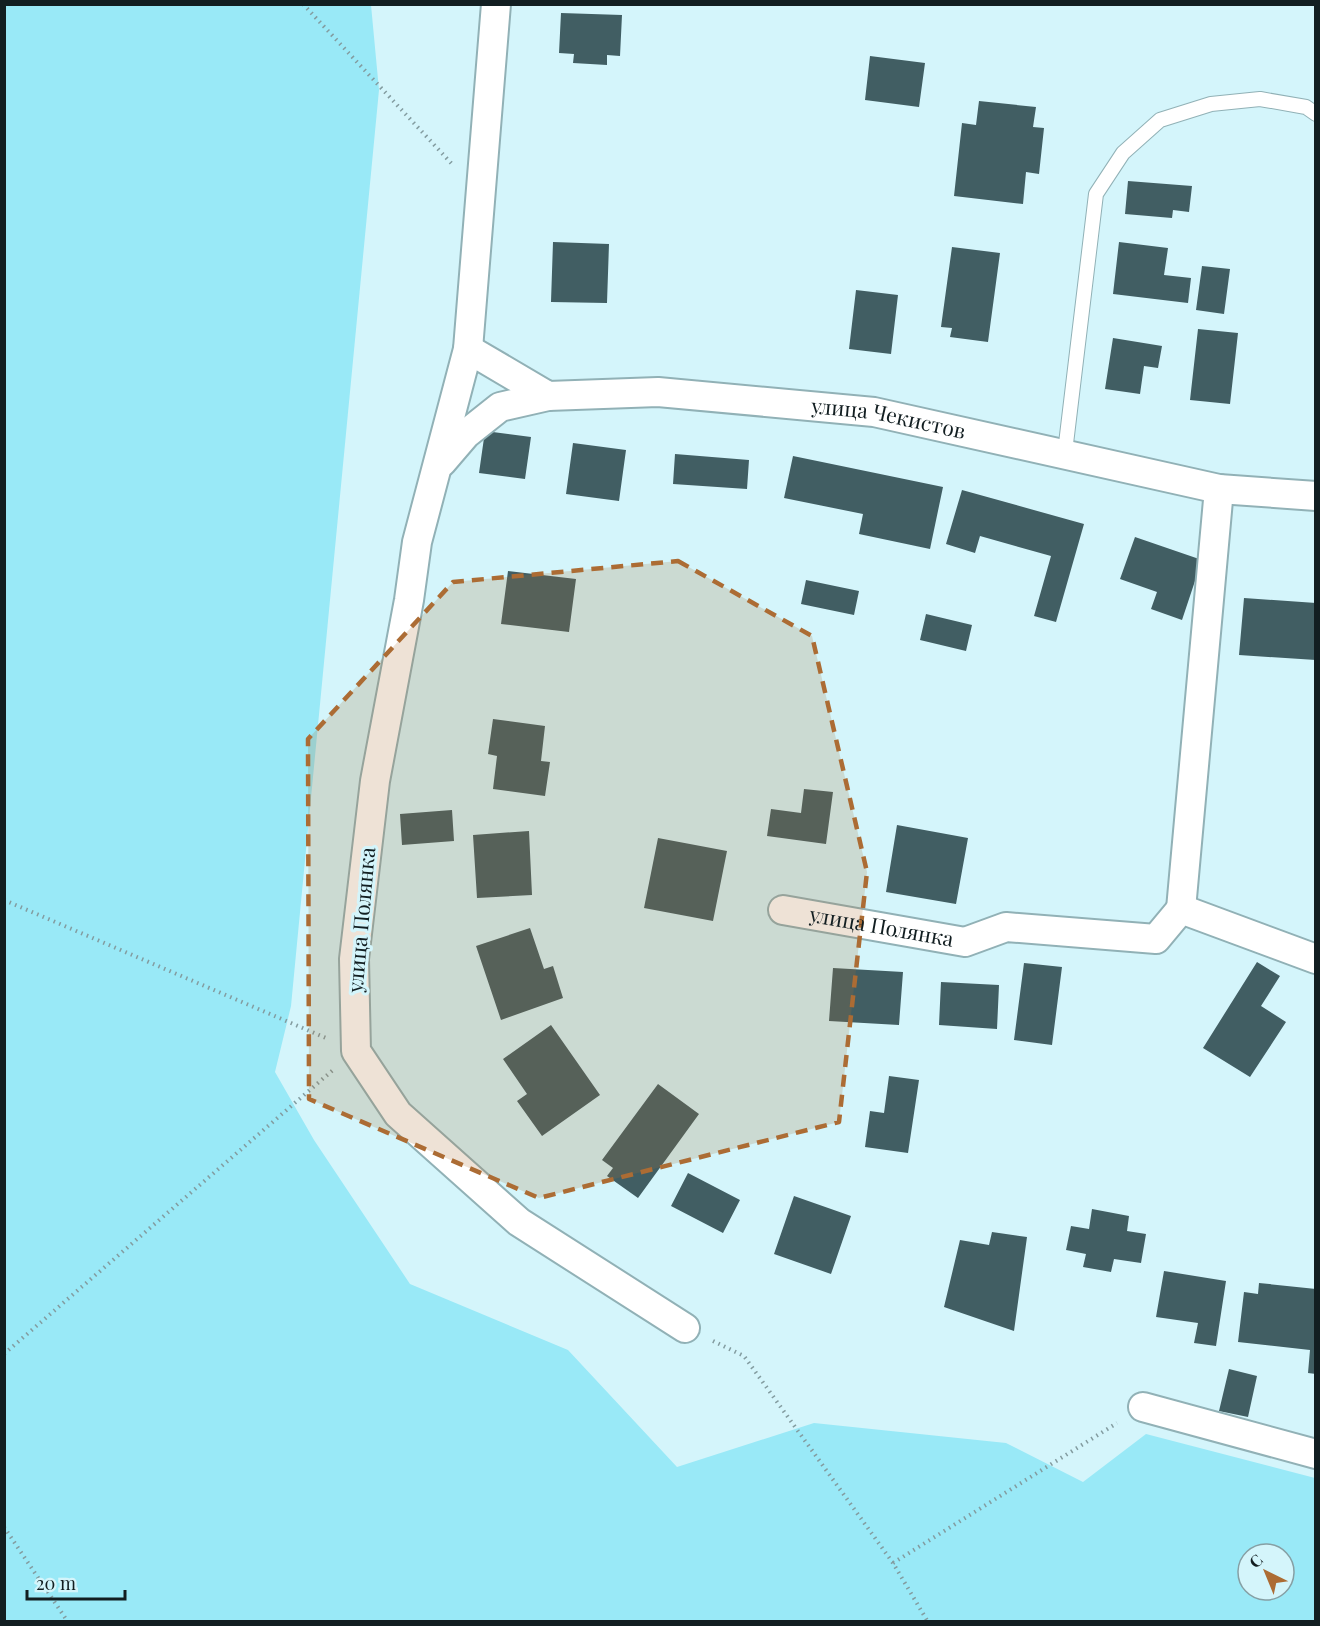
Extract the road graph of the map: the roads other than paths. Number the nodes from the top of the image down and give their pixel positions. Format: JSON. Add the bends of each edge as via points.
{"nodes":[{"id":1,"x":496,"y":4,"type":"edge"},
{"id":2,"x":1316,"y":114,"type":"edge"},
{"id":3,"x":468,"y":349,"type":"junction"},
{"id":4,"x":548,"y":396,"type":"junction"},
{"id":5,"x":1065,"y":452,"type":"junction"},
{"id":6,"x":437,"y":469,"type":"junction"},
{"id":7,"x":1219,"y":489,"type":"junction"},
{"id":8,"x":1316,"y":496,"type":"edge"},
{"id":9,"x":1181,"y":909,"type":"junction"},
{"id":10,"x":783,"y":910,"type":"dead end"},
{"id":11,"x":1316,"y":959,"type":"edge"},
{"id":12,"x":685,"y":1328,"type":"road end"},
{"id":13,"x":1143,"y":1407,"type":"road end"},
{"id":14,"x":1316,"y":1454,"type":"edge"}],
"edges":[{"from":1,"to":3,"type":"street","name":"улица Полянка"},
{"from":2,"to":5,"type":"lane","via":[[1306,107],[1260,99],[1211,104],[1160,120],[1123,153],[1096,194]]},
{"from":3,"to":4,"type":"street"},
{"from":3,"to":6,"type":"street","name":"улица Полянка"},
{"from":4,"to":5,"type":"street","name":"улица Чекистов","via":[[658,393],[874,411]]},
{"from":4,"to":6,"type":"street","name":"улица Чекистов","via":[[500,407],[466,434]]},
{"from":5,"to":7,"type":"street","name":"улица Чекистов"},
{"from":6,"to":12,"type":"street","name":"улица Полянка","via":[[417,542],[375,781],[354,959],[356,1051],[398,1114],[519,1222]]},
{"from":7,"to":8,"type":"street","name":"улица Чекистов"},
{"from":7,"to":9,"type":"street"},
{"from":9,"to":10,"type":"street","name":"улица Полянка","via":[[1156,939],[1006,927],[965,942]]},
{"from":9,"to":11,"type":"street"},
{"from":13,"to":14,"type":"street"}]}
